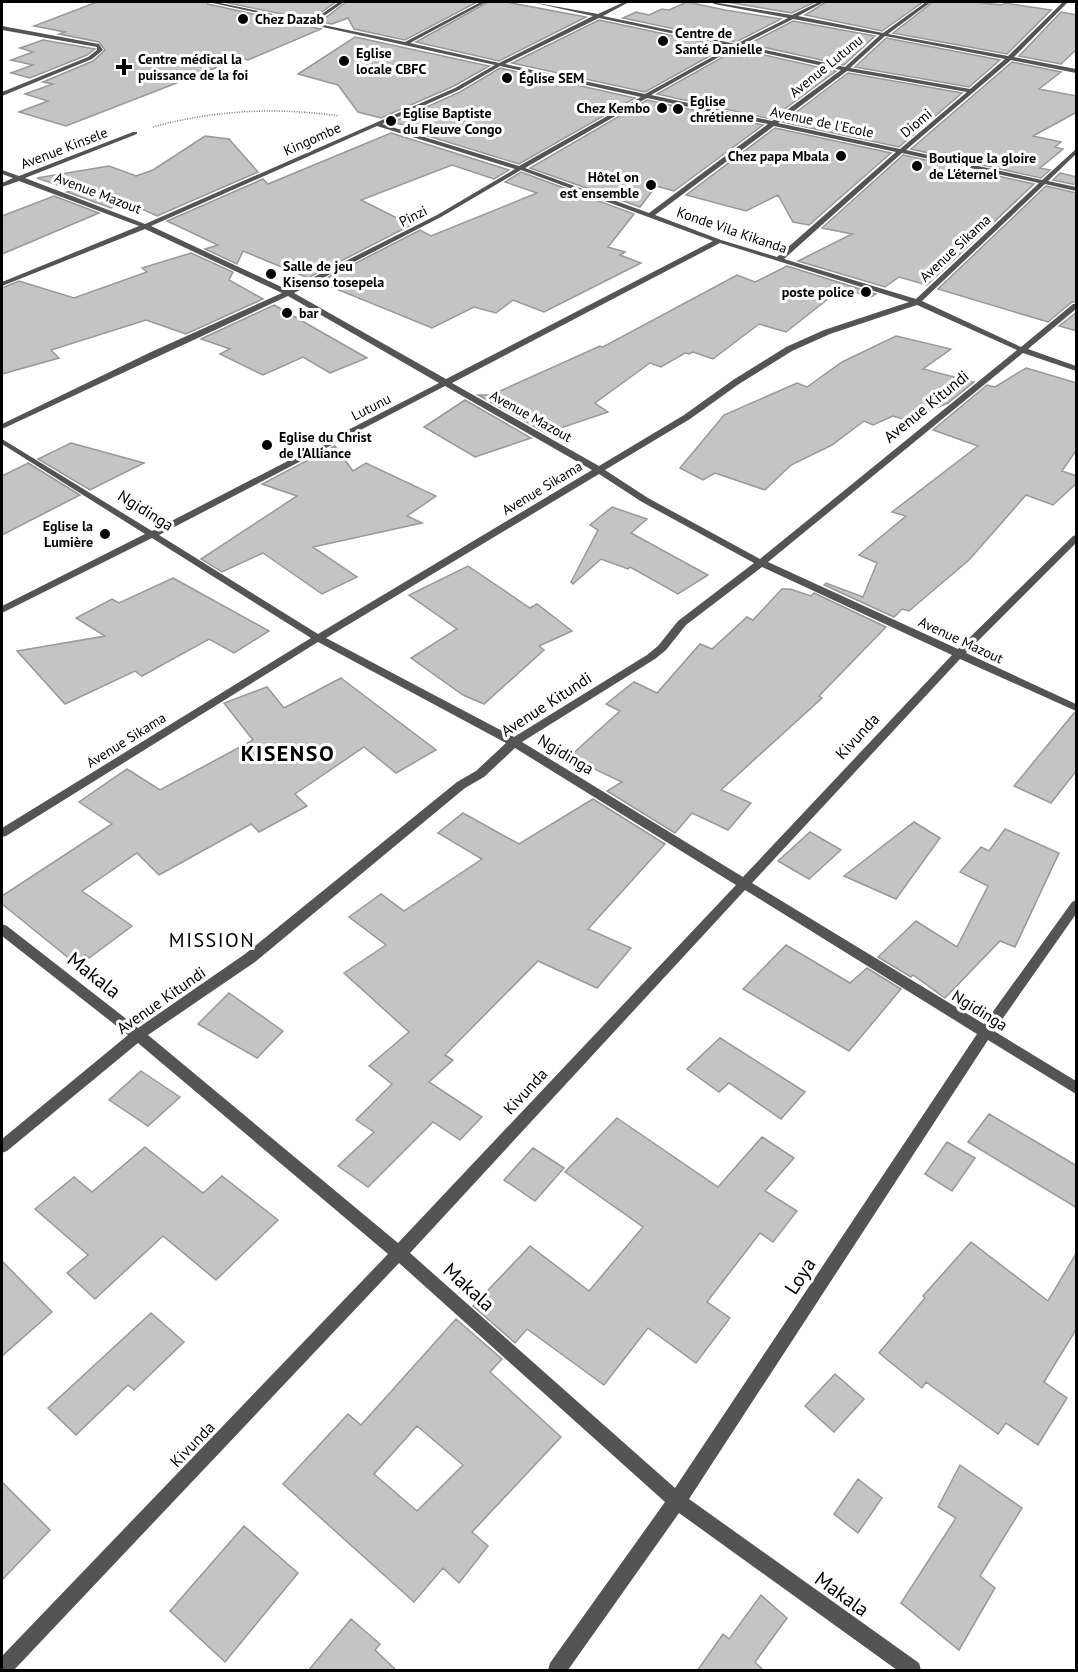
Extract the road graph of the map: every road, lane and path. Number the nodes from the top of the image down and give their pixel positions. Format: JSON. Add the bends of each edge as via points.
{"nodes":[{"id":1,"x":212,"y":2,"type":"edge"},
{"id":2,"x":342,"y":2,"type":"edge"},
{"id":3,"x":484,"y":2,"type":"edge"},
{"id":4,"x":533,"y":2,"type":"edge"},
{"id":5,"x":627,"y":2,"type":"edge"},
{"id":6,"x":714,"y":2,"type":"edge"},
{"id":7,"x":822,"y":2,"type":"edge"},
{"id":8,"x":929,"y":2,"type":"edge"},
{"id":9,"x":1065,"y":2,"type":"edge"},
{"id":10,"x":601,"y":15,"type":"junction"},
{"id":11,"x":793,"y":17,"type":"junction"},
{"id":12,"x":312,"y":22,"type":"junction"},
{"id":13,"x":2,"y":28,"type":"edge"},
{"id":14,"x":884,"y":34,"type":"junction"},
{"id":15,"x":407,"y":43,"type":"junction"},
{"id":16,"x":736,"y":46,"type":"junction"},
{"id":17,"x":1011,"y":57,"type":"junction"},
{"id":18,"x":502,"y":63,"type":"junction"},
{"id":19,"x":846,"y":69,"type":"junction"},
{"id":20,"x":1077,"y":71,"type":"edge"},
{"id":21,"x":973,"y":92,"type":"junction"},
{"id":22,"x":2,"y":94,"type":"edge"},
{"id":23,"x":648,"y":97,"type":"junction"},
{"id":24,"x":376,"y":124,"type":"junction"},
{"id":25,"x":772,"y":124,"type":"junction"},
{"id":26,"x":135,"y":133,"type":"joint"},
{"id":27,"x":901,"y":151,"type":"junction"},
{"id":28,"x":1077,"y":151,"type":"edge"},
{"id":29,"x":523,"y":169,"type":"junction"},
{"id":30,"x":2,"y":172,"type":"edge"},
{"id":31,"x":21,"y":178,"type":"junction"},
{"id":32,"x":1043,"y":182,"type":"junction"},
{"id":33,"x":2,"y":185,"type":"edge"},
{"id":34,"x":1077,"y":189,"type":"edge"},
{"id":35,"x":652,"y":214,"type":"junction"},
{"id":36,"x":145,"y":226,"type":"junction"},
{"id":37,"x":719,"y":241,"type":"junction"},
{"id":38,"x":779,"y":260,"type":"junction"},
{"id":39,"x":2,"y":284,"type":"edge"},
{"id":40,"x":288,"y":293,"type":"junction"},
{"id":41,"x":918,"y":302,"type":"junction"},
{"id":42,"x":1077,"y":306,"type":"edge"},
{"id":43,"x":1023,"y":350,"type":"junction"},
{"id":44,"x":1077,"y":369,"type":"edge"},
{"id":45,"x":446,"y":384,"type":"junction"},
{"id":46,"x":2,"y":427,"type":"edge"},
{"id":47,"x":2,"y":441,"type":"edge"},
{"id":48,"x":599,"y":470,"type":"junction"},
{"id":49,"x":153,"y":534,"type":"junction"},
{"id":50,"x":1077,"y":538,"type":"edge"},
{"id":51,"x":761,"y":563,"type":"junction"},
{"id":52,"x":2,"y":610,"type":"edge"},
{"id":53,"x":318,"y":638,"type":"junction"},
{"id":54,"x":959,"y":654,"type":"junction"},
{"id":55,"x":1077,"y":708,"type":"edge"},
{"id":56,"x":514,"y":742,"type":"junction"},
{"id":57,"x":2,"y":833,"type":"edge"},
{"id":58,"x":744,"y":882,"type":"junction"},
{"id":59,"x":1077,"y":905,"type":"edge"},
{"id":60,"x":2,"y":929,"type":"edge"},
{"id":61,"x":985,"y":1033,"type":"junction"},
{"id":62,"x":138,"y":1035,"type":"junction"},
{"id":63,"x":1077,"y":1088,"type":"edge"},
{"id":64,"x":2,"y":1147,"type":"edge"},
{"id":65,"x":399,"y":1253,"type":"junction"},
{"id":66,"x":677,"y":1501,"type":"junction"},
{"id":67,"x":2,"y":1670,"type":"edge"},
{"id":68,"x":557,"y":1671,"type":"edge"},
{"id":69,"x":912,"y":1671,"type":"edge"}],
"edges":[{"from":1,"to":12,"type":"street","name":"Avenue de l'Ecole"},
{"from":2,"to":12,"type":"street"},
{"from":3,"to":15,"type":"street"},
{"from":4,"to":10,"type":"street"},
{"from":5,"to":10,"type":"street","name":"Kingombe"},
{"from":6,"to":11,"type":"street"},
{"from":7,"to":11,"type":"street","name":"Pinzi"},
{"from":8,"to":14,"type":"street","name":"Avenue Lutunu"},
{"from":9,"to":17,"type":"street","name":"Diomi"},
{"from":10,"to":16,"type":"street"},
{"from":10,"to":18,"type":"street","name":"Kingombe"},
{"from":11,"to":14,"type":"street"},
{"from":11,"to":16,"type":"street","name":"Pinzi"},
{"from":12,"to":15,"type":"street","name":"Avenue de l'Ecole"},
{"from":13,"to":22,"type":"street","via":[[99,46],[100,50],[90,58]]},
{"from":14,"to":17,"type":"street"},
{"from":14,"to":19,"type":"street","name":"Avenue Lutunu"},
{"from":15,"to":18,"type":"street","name":"Avenue de l'Ecole"},
{"from":16,"to":19,"type":"street"},
{"from":16,"to":23,"type":"street","name":"Pinzi"},
{"from":17,"to":20,"type":"street"},
{"from":17,"to":21,"type":"street","name":"Diomi"},
{"from":18,"to":23,"type":"street","name":"Avenue de l'Ecole"},
{"from":18,"to":24,"type":"street","name":"Kingombe","via":[[457,89]]},
{"from":19,"to":21,"type":"street"},
{"from":19,"to":25,"type":"street","name":"Avenue Lutunu"},
{"from":21,"to":27,"type":"street","name":"Diomi"},
{"from":23,"to":25,"type":"street","name":"Avenue de l'Ecole"},
{"from":23,"to":29,"type":"street","name":"Pinzi","via":[[543,154]]},
{"from":24,"to":26,"type":"path","via":[[318,113],[237,112],[181,120]]},
{"from":24,"to":29,"type":"street","name":"Konde Vila Kikanda"},
{"from":24,"to":36,"type":"street","name":"Kingombe"},
{"from":25,"to":27,"type":"street","name":"Avenue de l'Ecole"},
{"from":25,"to":35,"type":"street","name":"Avenue Lutunu"},
{"from":26,"to":31,"type":"street","name":"Avenue Kinsele"},
{"from":27,"to":32,"type":"street","name":"Avenue de l'Ecole"},
{"from":27,"to":38,"type":"street","name":"Diomi"},
{"from":28,"to":32,"type":"street","name":"Avenue Sikama"},
{"from":29,"to":35,"type":"street","name":"Konde Vila Kikanda"},
{"from":29,"to":40,"type":"street","name":"Pinzi"},
{"from":30,"to":31,"type":"street","name":"Avenue Mazout"},
{"from":31,"to":33,"type":"street","name":"Avenue Kinsele"},
{"from":31,"to":36,"type":"street","name":"Avenue Mazout"},
{"from":32,"to":34,"type":"street","name":"Avenue de l'Ecole"},
{"from":32,"to":41,"type":"street","name":"Avenue Sikama"},
{"from":35,"to":37,"type":"street","name":"Konde Vila Kikanda"},
{"from":36,"to":39,"type":"street","name":"Kingombe"},
{"from":36,"to":40,"type":"street","name":"Avenue Mazout"},
{"from":37,"to":38,"type":"street","name":"Konde Vila Kikanda"},
{"from":37,"to":45,"type":"street","name":"Lutunu"},
{"from":38,"to":41,"type":"street","name":"Konde Vila Kikanda"},
{"from":40,"to":45,"type":"street","name":"Avenue Mazout"},
{"from":40,"to":46,"type":"street","name":"Pinzi"},
{"from":41,"to":43,"type":"street","name":"Konde Vila Kikanda"},
{"from":41,"to":48,"type":"street","name":"Avenue Sikama","via":[[789,349]]},
{"from":42,"to":43,"type":"street","name":"Avenue Kitundi"},
{"from":43,"to":44,"type":"street","name":"Konde Vila Kikanda"},
{"from":43,"to":51,"type":"street","name":"Avenue Kitundi"},
{"from":45,"to":48,"type":"street","name":"Avenue Mazout"},
{"from":45,"to":49,"type":"street","name":"Lutunu"},
{"from":47,"to":49,"type":"street","name":"Ngidinga"},
{"from":48,"to":51,"type":"street","name":"Avenue Mazout","via":[[645,500]]},
{"from":48,"to":53,"type":"street","name":"Avenue Sikama"},
{"from":49,"to":52,"type":"street","name":"Lutunu"},
{"from":49,"to":53,"type":"street","name":"Ngidinga"},
{"from":50,"to":54,"type":"street","name":"Kivunda"},
{"from":51,"to":54,"type":"street","name":"Avenue Mazout"},
{"from":51,"to":56,"type":"street","name":"Avenue Kitundi","via":[[682,622],[651,657]]},
{"from":53,"to":56,"type":"street","name":"Ngidinga"},
{"from":53,"to":57,"type":"street","name":"Avenue Sikama"},
{"from":54,"to":55,"type":"street","name":"Avenue Mazout"},
{"from":54,"to":58,"type":"street","name":"Kivunda"},
{"from":56,"to":58,"type":"street","name":"Ngidinga"},
{"from":56,"to":62,"type":"street","name":"Avenue Kitundi","via":[[480,774],[461,785],[250,958]]},
{"from":58,"to":61,"type":"street","name":"Ngidinga"},
{"from":58,"to":65,"type":"street","name":"Kivunda"},
{"from":59,"to":61,"type":"street","name":"Loya"},
{"from":60,"to":62,"type":"street","name":"Makala"},
{"from":61,"to":63,"type":"street","name":"Ngidinga"},
{"from":61,"to":66,"type":"street","name":"Loya"},
{"from":62,"to":64,"type":"street","name":"Avenue Kitundi"},
{"from":62,"to":65,"type":"street","name":"Makala"},
{"from":65,"to":66,"type":"street","name":"Makala"},
{"from":65,"to":67,"type":"street","name":"Kivunda"},
{"from":66,"to":68,"type":"street","name":"Loya"},
{"from":66,"to":69,"type":"street","name":"Makala"}]}
